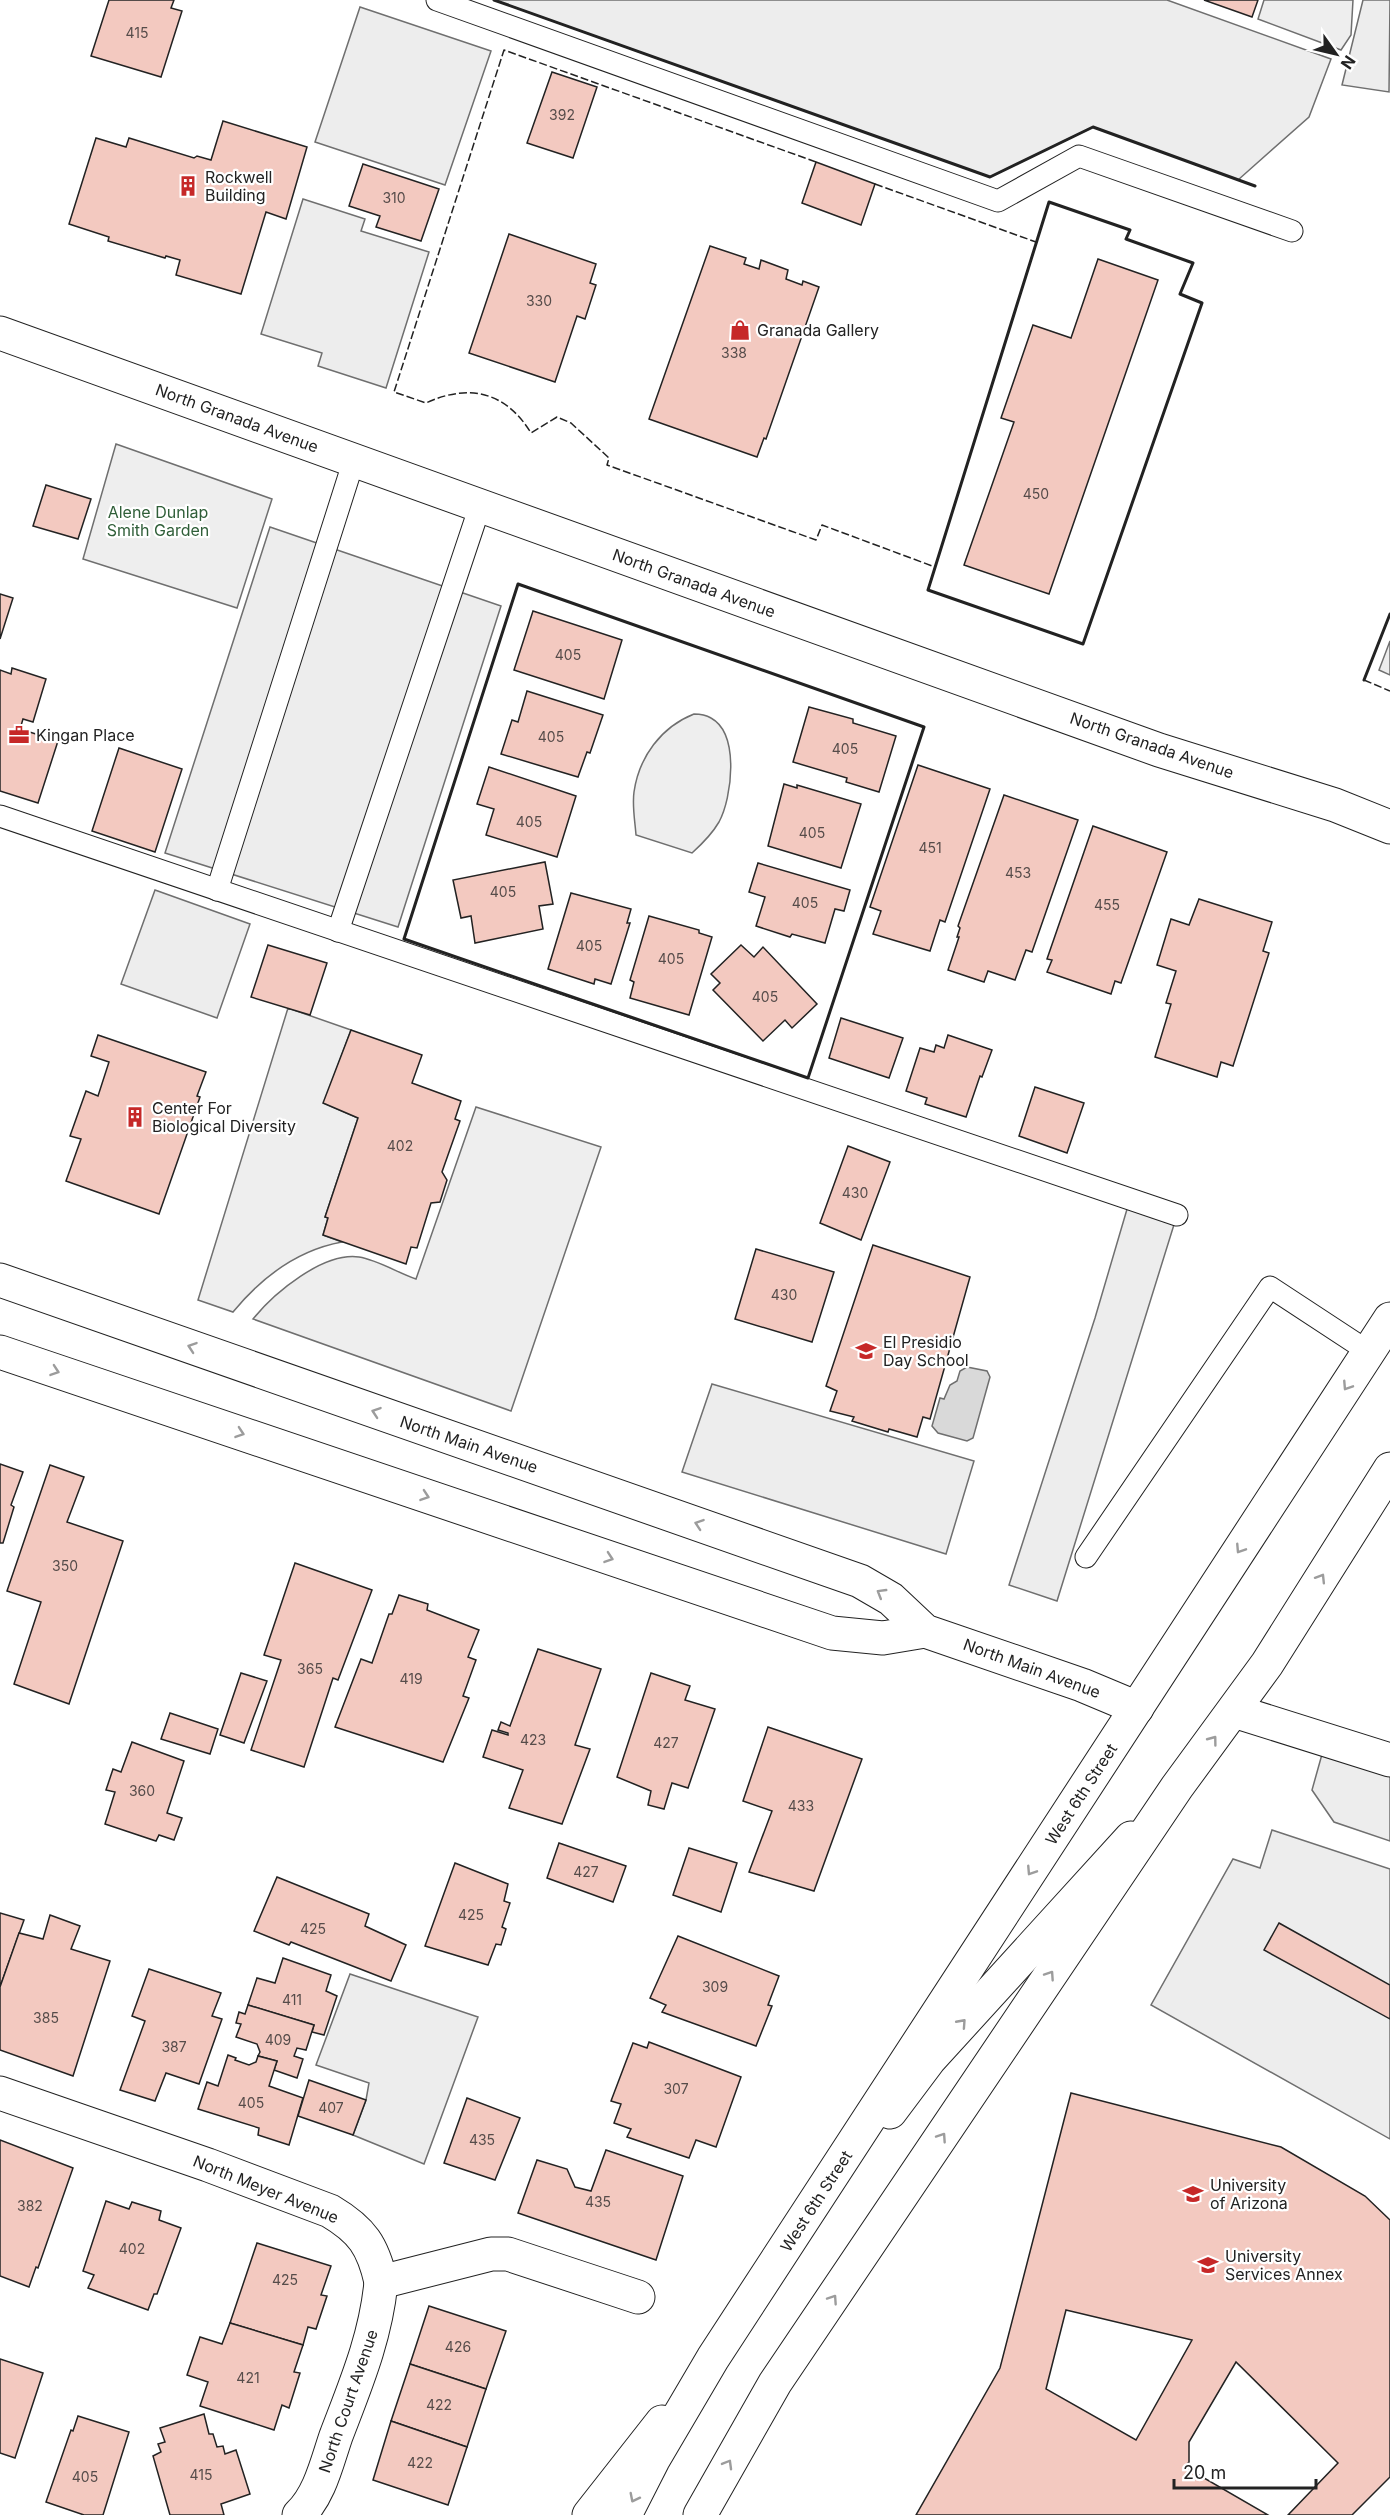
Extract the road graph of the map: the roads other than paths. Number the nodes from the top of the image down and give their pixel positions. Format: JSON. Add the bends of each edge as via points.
{"nodes":[{"id":1,"x":437,"y":0,"type":"edge"},
{"id":2,"x":1292,"y":231,"type":"dead end"},
{"id":3,"x":0,"y":333,"type":"edge"},
{"id":4,"x":354,"y":460,"type":"junction"},
{"id":5,"x":480,"y":506,"type":"junction"},
{"id":6,"x":0,"y":816,"type":"edge"},
{"id":7,"x":1390,"y":827,"type":"edge"},
{"id":8,"x":217,"y":890,"type":"junction"},
{"id":9,"x":338,"y":931,"type":"junction"},
{"id":10,"x":1177,"y":1215,"type":"dead end"},
{"id":11,"x":0,"y":1280,"type":"edge"},
{"id":12,"x":1390,"y":1319,"type":"edge"},
{"id":13,"x":0,"y":1352,"type":"edge"},
{"id":14,"x":1369,"y":1352,"type":"junction"},
{"id":15,"x":1390,"y":1469,"type":"edge"},
{"id":16,"x":1086,"y":1557,"type":"dead end"},
{"id":17,"x":925,"y":1631,"type":"junction"},
{"id":18,"x":1137,"y":1708,"type":"junction"},
{"id":19,"x":1234,"y":1711,"type":"junction"},
{"id":20,"x":1390,"y":1760,"type":"edge"},
{"id":21,"x":1178,"y":1787,"type":"junction"},
{"id":22,"x":0,"y":2093,"type":"edge"},
{"id":23,"x":773,"y":2268,"type":"junction"},
{"id":24,"x":381,"y":2282,"type":"junction"},
{"id":25,"x":638,"y":2297,"type":"dead end"},
{"id":26,"x":299,"y":2515,"type":"edge"},
{"id":27,"x":589,"y":2515,"type":"edge"},
{"id":28,"x":625,"y":2515,"type":"edge"},
{"id":29,"x":700,"y":2515,"type":"edge"}],
"edges":[{"from":1,"to":2,"type":"lane","via":[[998,201],[1079,156]]},
{"from":3,"to":4,"type":"street","name":"North Granada Avenue"},
{"from":4,"to":5,"type":"street","name":"North Granada Avenue"},
{"from":4,"to":8,"type":"lane"},
{"from":5,"to":7,"type":"street","name":"North Granada Avenue","via":[[1148,746],[1335,805]]},
{"from":5,"to":9,"type":"lane"},
{"from":6,"to":8,"type":"lane"},
{"from":8,"to":9,"type":"lane"},
{"from":9,"to":10,"type":"lane"},
{"from":17,"to":11,"type":"street","name":"North Main Avenue","one_way":true,"via":[[891,1599],[860,1581]]},
{"from":12,"to":14,"type":"street","name":"West 6th Street"},
{"from":13,"to":17,"type":"street","name":"North Main Avenue","one_way":true,"via":[[832,1634],[883,1638]]},
{"from":14,"to":16,"type":"lane","via":[[1270,1287]]},
{"from":14,"to":18,"type":"street","name":"West 6th Street","one_way":true},
{"from":19,"to":15,"type":"street","name":"West 6th Street","one_way":true},
{"from":17,"to":18,"type":"street","name":"North Main Avenue"},
{"from":18,"to":23,"type":"street","name":"West 6th Street","one_way":true},
{"from":19,"to":20,"type":"street"},
{"from":21,"to":19,"type":"street","name":"West 6th Street","one_way":true},
{"from":23,"to":21,"type":"street","name":"West 6th Street","one_way":true,"via":[[929,2060]]},
{"from":29,"to":21,"type":"street","name":"West 6th Street","one_way":true,"via":[[775,2383]]},
{"from":22,"to":24,"type":"street","name":"North Meyer Avenue","via":[[330,2211],[362,2235],[375,2256]]},
{"from":23,"to":27,"type":"street","name":"West 6th Street","via":[[640,2452]]},
{"from":23,"to":28,"type":"street","name":"West 6th Street","one_way":true,"via":[[713,2358]]},
{"from":24,"to":25,"type":"street","via":[[491,2254],[508,2254]]},
{"from":24,"to":26,"type":"street","name":"North Court Avenue","via":[[370,2345],[316,2490]]}]}
